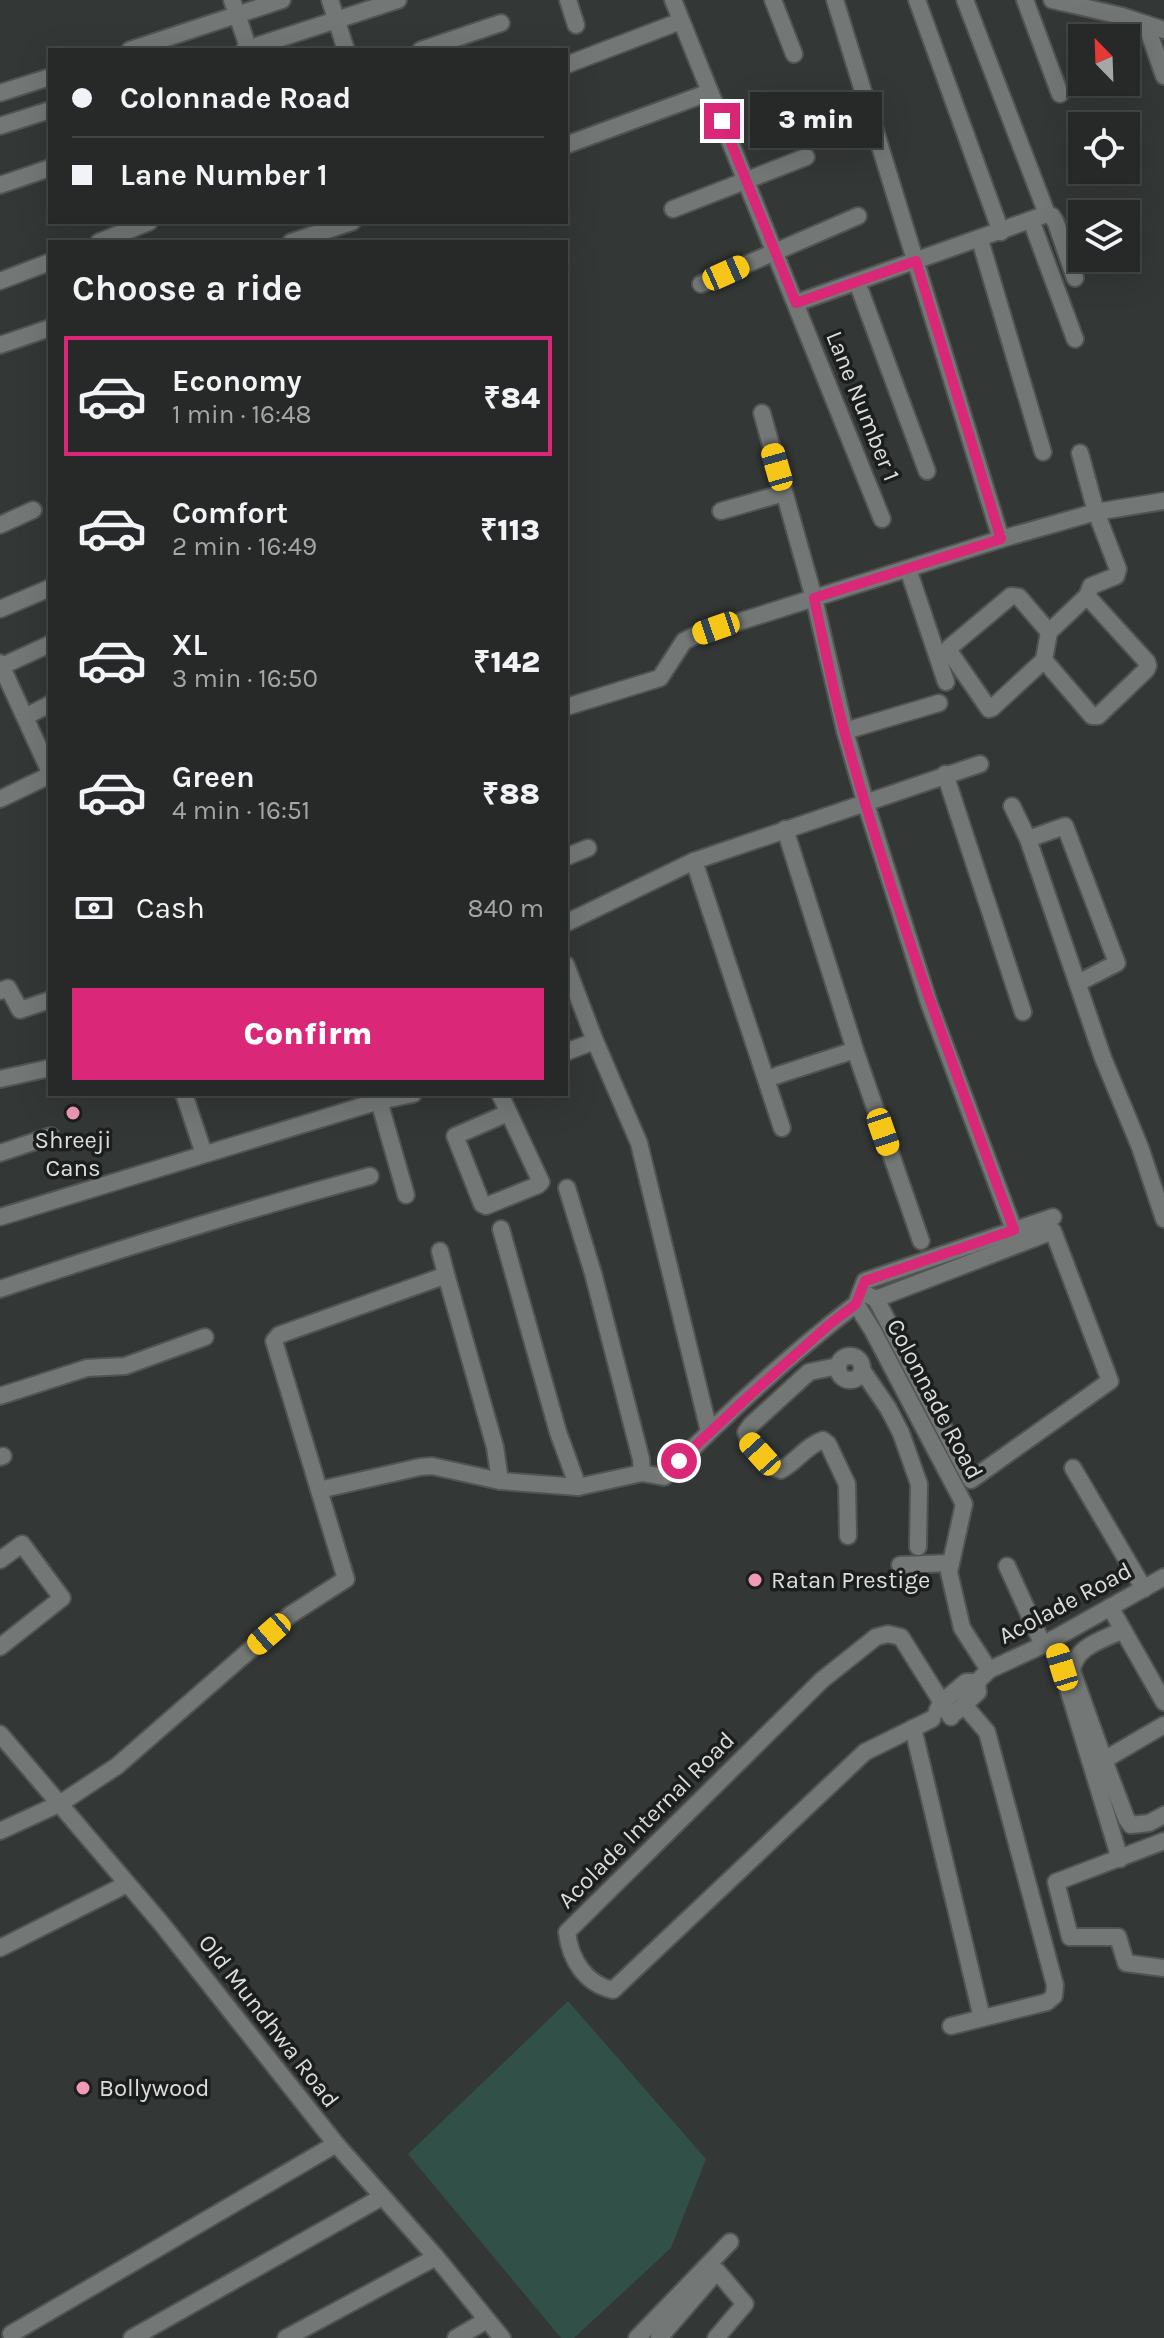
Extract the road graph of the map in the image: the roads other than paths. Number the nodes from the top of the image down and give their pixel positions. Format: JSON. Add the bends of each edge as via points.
{"nodes":[{"id":1,"x":282,"y":0,"type":"edge"},
{"id":2,"x":330,"y":0,"type":"edge"},
{"id":3,"x":398,"y":0,"type":"edge"},
{"id":4,"x":568,"y":0,"type":"edge"},
{"id":5,"x":673,"y":0,"type":"edge"},
{"id":6,"x":773,"y":0,"type":"edge"},
{"id":7,"x":835,"y":0,"type":"edge"},
{"id":8,"x":917,"y":0,"type":"edge"},
{"id":9,"x":965,"y":0,"type":"edge"},
{"id":10,"x":1025,"y":0,"type":"edge"},
{"id":11,"x":1052,"y":0,"type":"edge"},
{"id":12,"x":234,"y":7,"type":"edge"},
{"id":13,"x":336,"y":20,"type":"junction"},
{"id":14,"x":681,"y":21,"type":"junction"},
{"id":15,"x":501,"y":23,"type":"dead end"},
{"id":16,"x":1146,"y":24,"type":"junction"},
{"id":17,"x":576,"y":25,"type":"dead end"},
{"id":18,"x":1164,"y":30,"type":"edge"},
{"id":19,"x":135,"y":48,"type":"edge"},
{"id":20,"x":246,"y":48,"type":"edge"},
{"id":21,"x":253,"y":48,"type":"edge"},
{"id":22,"x":345,"y":48,"type":"edge"},
{"id":23,"x":427,"y":48,"type":"edge"},
{"id":24,"x":794,"y":54,"type":"dead end"},
{"id":25,"x":568,"y":64,"type":"edge"},
{"id":26,"x":1164,"y":76,"type":"edge"},
{"id":27,"x":48,"y":78,"type":"edge"},
{"id":28,"x":710,"y":92,"type":"junction"},
{"id":29,"x":0,"y":93,"type":"edge"},
{"id":30,"x":1060,"y":94,"type":"dead end"},
{"id":31,"x":48,"y":111,"type":"edge"},
{"id":32,"x":0,"y":126,"type":"edge"},
{"id":33,"x":568,"y":144,"type":"edge"},
{"id":34,"x":806,"y":157,"type":"dead end"},
{"id":35,"x":48,"y":169,"type":"edge"},
{"id":36,"x":746,"y":180,"type":"junction"},
{"id":37,"x":0,"y":185,"type":"edge"},
{"id":38,"x":673,"y":209,"type":"dead end"},
{"id":39,"x":1047,"y":214,"type":"junction"},
{"id":40,"x":858,"y":216,"type":"dead end"},
{"id":41,"x":1031,"y":220,"type":"junction"},
{"id":42,"x":144,"y":224,"type":"edge"},
{"id":43,"x":345,"y":224,"type":"edge"},
{"id":44,"x":1001,"y":232,"type":"junction"},
{"id":45,"x":311,"y":233,"type":"edge"},
{"id":46,"x":104,"y":240,"type":"edge"},
{"id":47,"x":980,"y":240,"type":"junction"},
{"id":48,"x":776,"y":252,"type":"junction"},
{"id":49,"x":916,"y":261,"type":"junction"},
{"id":50,"x":48,"y":263,"type":"edge"},
{"id":51,"x":1075,"y":278,"type":"dead end"},
{"id":52,"x":0,"y":281,"type":"edge"},
{"id":53,"x":857,"y":282,"type":"junction"},
{"id":54,"x":701,"y":284,"type":"dead end"},
{"id":55,"x":796,"y":303,"type":"junction"},
{"id":56,"x":48,"y":329,"type":"edge"},
{"id":57,"x":1075,"y":339,"type":"dead end"},
{"id":58,"x":0,"y":345,"type":"edge"},
{"id":59,"x":762,"y":413,"type":"dead end"},
{"id":60,"x":1043,"y":452,"type":"dead end"},
{"id":61,"x":1080,"y":453,"type":"dead end"},
{"id":62,"x":927,"y":471,"type":"dead end"},
{"id":63,"x":784,"y":493,"type":"junction"},
{"id":64,"x":1164,"y":501,"type":"edge"},
{"id":65,"x":33,"y":510,"type":"dead end"},
{"id":66,"x":721,"y":511,"type":"dead end"},
{"id":67,"x":1096,"y":512,"type":"junction"},
{"id":68,"x":882,"y":519,"type":"dead end"},
{"id":69,"x":0,"y":525,"type":"edge"},
{"id":70,"x":1001,"y":539,"type":"junction"},
{"id":71,"x":908,"y":569,"type":"junction"},
{"id":72,"x":48,"y":589,"type":"edge"},
{"id":73,"x":1087,"y":596,"type":"junction"},
{"id":74,"x":814,"y":598,"type":"junction"},
{"id":75,"x":0,"y":609,"type":"edge"},
{"id":76,"x":1049,"y":632,"type":"junction"},
{"id":77,"x":48,"y":645,"type":"edge"},
{"id":78,"x":1044,"y":660,"type":"junction"},
{"id":79,"x":1,"y":665,"type":"edge"},
{"id":80,"x":946,"y":682,"type":"dead end"},
{"id":81,"x":939,"y":703,"type":"dead end"},
{"id":82,"x":48,"y":705,"type":"edge"},
{"id":83,"x":568,"y":706,"type":"edge"},
{"id":84,"x":25,"y":717,"type":"junction"},
{"id":85,"x":845,"y":731,"type":"junction"},
{"id":86,"x":980,"y":764,"type":"dead end"},
{"id":87,"x":48,"y":769,"type":"edge"},
{"id":88,"x":945,"y":774,"type":"junction"},
{"id":89,"x":48,"y":775,"type":"edge"},
{"id":90,"x":0,"y":799,"type":"edge"},
{"id":91,"x":865,"y":801,"type":"junction"},
{"id":92,"x":1012,"y":806,"type":"dead end"},
{"id":93,"x":785,"y":829,"type":"junction"},
{"id":94,"x":1028,"y":839,"type":"junction"},
{"id":95,"x":588,"y":848,"type":"dead end"},
{"id":96,"x":568,"y":856,"type":"edge"},
{"id":97,"x":694,"y":861,"type":"junction"},
{"id":98,"x":568,"y":922,"type":"edge"},
{"id":99,"x":568,"y":970,"type":"edge"},
{"id":100,"x":1078,"y":983,"type":"junction"},
{"id":101,"x":0,"y":991,"type":"edge"},
{"id":102,"x":48,"y":1001,"type":"edge"},
{"id":103,"x":1023,"y":1012,"type":"dead end"},
{"id":104,"x":595,"y":1041,"type":"junction"},
{"id":105,"x":855,"y":1050,"type":"junction"},
{"id":106,"x":568,"y":1051,"type":"edge"},
{"id":107,"x":48,"y":1068,"type":"edge"},
{"id":108,"x":0,"y":1079,"type":"edge"},
{"id":109,"x":766,"y":1079,"type":"junction"},
{"id":110,"x":185,"y":1096,"type":"edge"},
{"id":111,"x":403,"y":1096,"type":"edge"},
{"id":112,"x":501,"y":1096,"type":"edge"},
{"id":113,"x":379,"y":1101,"type":"junction"},
{"id":114,"x":508,"y":1113,"type":"junction"},
{"id":115,"x":782,"y":1128,"type":"dead end"},
{"id":116,"x":51,"y":1136,"type":"dead end"},
{"id":117,"x":0,"y":1153,"type":"edge"},
{"id":118,"x":204,"y":1154,"type":"junction"},
{"id":119,"x":370,"y":1176,"type":"dead end"},
{"id":120,"x":567,"y":1188,"type":"dead end"},
{"id":121,"x":406,"y":1195,"type":"dead end"},
{"id":122,"x":0,"y":1217,"type":"edge"},
{"id":123,"x":1053,"y":1217,"type":"dead end"},
{"id":124,"x":1164,"y":1219,"type":"edge"},
{"id":125,"x":501,"y":1229,"type":"dead end"},
{"id":126,"x":1014,"y":1230,"type":"junction"},
{"id":127,"x":921,"y":1241,"type":"dead end"},
{"id":128,"x":440,"y":1251,"type":"dead end"},
{"id":129,"x":447,"y":1278,"type":"junction"},
{"id":130,"x":0,"y":1289,"type":"edge"},
{"id":131,"x":864,"y":1298,"type":"junction"},
{"id":132,"x":873,"y":1331,"type":"junction"},
{"id":133,"x":205,"y":1337,"type":"dead end"},
{"id":134,"x":859,"y":1363,"type":"junction"},
{"id":135,"x":0,"y":1396,"type":"edge"},
{"id":136,"x":709,"y":1431,"type":"junction"},
{"id":137,"x":1073,"y":1468,"type":"dead end"},
{"id":138,"x":642,"y":1473,"type":"junction"},
{"id":139,"x":500,"y":1481,"type":"junction"},
{"id":140,"x":578,"y":1487,"type":"junction"},
{"id":141,"x":319,"y":1490,"type":"junction"},
{"id":142,"x":848,"y":1536,"type":"dead end"},
{"id":143,"x":918,"y":1547,"type":"dead end"},
{"id":144,"x":0,"y":1560,"type":"edge"},
{"id":145,"x":951,"y":1563,"type":"junction"},
{"id":146,"x":900,"y":1565,"type":"dead end"},
{"id":147,"x":1007,"y":1566,"type":"dead end"},
{"id":148,"x":1164,"y":1577,"type":"edge"},
{"id":149,"x":1144,"y":1589,"type":"junction"},
{"id":150,"x":1110,"y":1607,"type":"junction"},
{"id":151,"x":1123,"y":1630,"type":"junction"},
{"id":152,"x":1048,"y":1642,"type":"junction"},
{"id":153,"x":0,"y":1647,"type":"edge"},
{"id":154,"x":983,"y":1676,"type":"junction"},
{"id":155,"x":1164,"y":1702,"type":"edge"},
{"id":156,"x":952,"y":1708,"type":"junction"},
{"id":157,"x":1164,"y":1725,"type":"edge"},
{"id":158,"x":913,"y":1728,"type":"junction"},
{"id":159,"x":0,"y":1734,"type":"edge"},
{"id":160,"x":1104,"y":1760,"type":"junction"},
{"id":161,"x":61,"y":1803,"type":"junction"},
{"id":162,"x":1164,"y":1815,"type":"edge"},
{"id":163,"x":0,"y":1831,"type":"edge"},
{"id":164,"x":1164,"y":1841,"type":"edge"},
{"id":165,"x":1120,"y":1859,"type":"junction"},
{"id":166,"x":127,"y":1884,"type":"junction"},
{"id":167,"x":0,"y":1948,"type":"edge"},
{"id":168,"x":1164,"y":1968,"type":"edge"},
{"id":169,"x":982,"y":2018,"type":"junction"},
{"id":170,"x":951,"y":2026,"type":"dead end"},
{"id":171,"x":336,"y":2144,"type":"junction"},
{"id":172,"x":382,"y":2197,"type":"junction"},
{"id":173,"x":730,"y":2242,"type":"dead end"},
{"id":174,"x":436,"y":2257,"type":"junction"},
{"id":175,"x":487,"y":2320,"type":"junction"},
{"id":176,"x":11,"y":2334,"type":"dead end"},
{"id":177,"x":132,"y":2338,"type":"edge"},
{"id":178,"x":286,"y":2338,"type":"edge"},
{"id":179,"x":456,"y":2338,"type":"edge"},
{"id":180,"x":502,"y":2338,"type":"edge"},
{"id":181,"x":637,"y":2338,"type":"edge"},
{"id":182,"x":659,"y":2338,"type":"edge"},
{"id":183,"x":716,"y":2338,"type":"edge"}],
"edges":[{"from":1,"to":12,"type":"street"},
{"from":2,"to":13,"type":"street"},
{"from":3,"to":13,"type":"street"},
{"from":4,"to":17,"type":"street"},
{"from":5,"to":14,"type":"street","name":"Lane Number 1"},
{"from":6,"to":24,"type":"street"},
{"from":7,"to":49,"type":"street"},
{"from":8,"to":44,"type":"street"},
{"from":9,"to":39,"type":"street"},
{"from":10,"to":30,"type":"street"},
{"from":11,"to":16,"type":"street"},
{"from":12,"to":19,"type":"street"},
{"from":12,"to":20,"type":"street"},
{"from":13,"to":21,"type":"street"},
{"from":13,"to":22,"type":"street"},
{"from":14,"to":25,"type":"street"},
{"from":14,"to":28,"type":"street","name":"Lane Number 1"},
{"from":15,"to":23,"type":"street"},
{"from":16,"to":18,"type":"street"},
{"from":16,"to":26,"type":"street"},
{"from":27,"to":29,"type":"street"},
{"from":28,"to":33,"type":"street"},
{"from":28,"to":36,"type":"street","name":"Lane Number 1"},
{"from":31,"to":32,"type":"street"},
{"from":34,"to":36,"type":"street"},
{"from":35,"to":37,"type":"street"},
{"from":36,"to":38,"type":"street"},
{"from":36,"to":48,"type":"street","name":"Lane Number 1"},
{"from":39,"to":41,"type":"street"},
{"from":39,"to":51,"type":"street","via":[[1056,223]]},
{"from":40,"to":48,"type":"street"},
{"from":41,"to":44,"type":"street"},
{"from":41,"to":57,"type":"street"},
{"from":42,"to":46,"type":"street"},
{"from":43,"to":45,"type":"street"},
{"from":44,"to":47,"type":"street"},
{"from":47,"to":49,"type":"street"},
{"from":47,"to":60,"type":"street"},
{"from":48,"to":54,"type":"street"},
{"from":48,"to":55,"type":"street","name":"Lane Number 1"},
{"from":49,"to":53,"type":"street"},
{"from":49,"to":70,"type":"street"},
{"from":50,"to":52,"type":"street"},
{"from":53,"to":55,"type":"street"},
{"from":53,"to":62,"type":"street"},
{"from":55,"to":68,"type":"street","name":"Lane Number 1"},
{"from":56,"to":58,"type":"street"},
{"from":59,"to":63,"type":"street"},
{"from":61,"to":67,"type":"street"},
{"from":63,"to":66,"type":"street"},
{"from":63,"to":74,"type":"street"},
{"from":64,"to":67,"type":"street"},
{"from":65,"to":69,"type":"street"},
{"from":67,"to":70,"type":"street"},
{"from":67,"to":73,"type":"street","via":[[1118,573],[1091,586]]},
{"from":70,"to":71,"type":"street"},
{"from":71,"to":74,"type":"street"},
{"from":71,"to":80,"type":"street"},
{"from":72,"to":75,"type":"street"},
{"from":73,"to":76,"type":"street"},
{"from":73,"to":78,"type":"street","via":[[1147,662],[1146,670],[1092,716]]},
{"from":74,"to":83,"type":"street","via":[[694,636],[684,641],[660,678]]},
{"from":74,"to":85,"type":"street"},
{"from":76,"to":78,"type":"street"},
{"from":76,"to":78,"type":"street","via":[[1019,597],[1011,596],[949,648],[989,709]]},
{"from":77,"to":79,"type":"street"},
{"from":79,"to":84,"type":"street"},
{"from":81,"to":85,"type":"street"},
{"from":82,"to":84,"type":"street"},
{"from":84,"to":87,"type":"street"},
{"from":85,"to":91,"type":"street"},
{"from":86,"to":88,"type":"street"},
{"from":88,"to":91,"type":"street"},
{"from":88,"to":103,"type":"street"},
{"from":89,"to":90,"type":"street"},
{"from":91,"to":93,"type":"street"},
{"from":91,"to":126,"type":"street","via":[[929,1003]]},
{"from":92,"to":94,"type":"street"},
{"from":93,"to":97,"type":"street"},
{"from":93,"to":105,"type":"street"},
{"from":94,"to":100,"type":"street"},
{"from":94,"to":100,"type":"street","via":[[1065,826],[1117,963]]},
{"from":95,"to":96,"type":"street"},
{"from":97,"to":98,"type":"street"},
{"from":97,"to":109,"type":"street"},
{"from":99,"to":104,"type":"street"},
{"from":100,"to":124,"type":"street"},
{"from":101,"to":102,"type":"street","via":[[8,988],[20,1010]]},
{"from":104,"to":106,"type":"street"},
{"from":104,"to":136,"type":"street","via":[[639,1143]]},
{"from":105,"to":109,"type":"street"},
{"from":105,"to":127,"type":"street"},
{"from":107,"to":108,"type":"street"},
{"from":109,"to":115,"type":"street"},
{"from":110,"to":118,"type":"street"},
{"from":111,"to":113,"type":"street"},
{"from":112,"to":114,"type":"street"},
{"from":113,"to":118,"type":"street"},
{"from":113,"to":121,"type":"street"},
{"from":114,"to":114,"type":"street","via":[[541,1182],[486,1206],[455,1136]]},
{"from":116,"to":117,"type":"street"},
{"from":118,"to":122,"type":"street"},
{"from":119,"to":130,"type":"street"},
{"from":120,"to":138,"type":"street"},
{"from":123,"to":126,"type":"street"},
{"from":125,"to":140,"type":"street"},
{"from":126,"to":131,"type":"street","via":[[865,1281]]},
{"from":128,"to":129,"type":"street"},
{"from":129,"to":139,"type":"street"},
{"from":129,"to":141,"type":"street","via":[[274,1341]]},
{"from":131,"to":131,"type":"street","via":[[971,1480],[1110,1381],[1053,1231]]},
{"from":131,"to":132,"type":"street","name":"Colonnade Road"},
{"from":131,"to":136,"type":"street","name":"Colonnade Road"},
{"from":132,"to":134,"type":"street"},
{"from":132,"to":145,"type":"street","name":"Colonnade Road","via":[[964,1504]]},
{"from":133,"to":135,"type":"street","via":[[125,1366],[87,1368]]},
{"from":134,"to":142,"type":"street","via":[[855,1379],[840,1376],[838,1366],[809,1372],[746,1432],[773,1468],[781,1470],[817,1442],[828,1444],[847,1484]]},
{"from":134,"to":143,"type":"street","via":[[901,1433],[919,1484]]},
{"from":136,"to":138,"type":"street","name":"Colonnade Road","via":[[664,1477]]},
{"from":137,"to":149,"type":"street"},
{"from":138,"to":140,"type":"street"},
{"from":139,"to":140,"type":"street"},
{"from":139,"to":141,"type":"street","via":[[432,1466]]},
{"from":141,"to":161,"type":"street","via":[[346,1579],[290,1615],[117,1766]]},
{"from":144,"to":153,"type":"street","via":[[22,1544],[62,1598]]},
{"from":145,"to":146,"type":"street"},
{"from":145,"to":154,"type":"street","name":"Colonnade Road","via":[[962,1628]]},
{"from":147,"to":152,"type":"street"},
{"from":148,"to":149,"type":"street","name":"Acolade Road"},
{"from":149,"to":150,"type":"street","name":"Acolade Road"},
{"from":150,"to":151,"type":"street"},
{"from":150,"to":152,"type":"street","name":"Acolade Road"},
{"from":151,"to":155,"type":"street"},
{"from":151,"to":160,"type":"street","via":[[1077,1653],[1073,1662]]},
{"from":152,"to":154,"type":"street","name":"Acolade Road"},
{"from":152,"to":165,"type":"street"},
{"from":154,"to":156,"type":"street","name":"Acolade Internal Road","via":[[966,1682]]},
{"from":156,"to":158,"type":"street","name":"Acolade Internal Road"},
{"from":156,"to":158,"type":"street","name":"Acolade Internal Road","via":[[901,1637],[876,1637],[822,1680],[567,1932],[569,1950],[583,1971],[599,1987],[613,1990],[865,1752]]},
{"from":156,"to":169,"type":"street","via":[[987,1732],[1055,1985],[1047,2002]]},
{"from":157,"to":160,"type":"street"},
{"from":158,"to":169,"type":"street"},
{"from":159,"to":161,"type":"street","name":"Old Mundhwa Road"},
{"from":160,"to":162,"type":"street","via":[[1131,1825]]},
{"from":161,"to":163,"type":"street"},
{"from":161,"to":166,"type":"street","name":"Old Mundhwa Road"},
{"from":164,"to":165,"type":"street"},
{"from":165,"to":168,"type":"street","via":[[1056,1882],[1070,1937],[1118,1937],[1126,1963]]},
{"from":166,"to":167,"type":"street"},
{"from":166,"to":171,"type":"street","name":"Old Mundhwa Road"},
{"from":169,"to":170,"type":"street"},
{"from":171,"to":172,"type":"street","name":"Old Mundhwa Road"},
{"from":171,"to":176,"type":"street"},
{"from":172,"to":174,"type":"street","name":"Old Mundhwa Road"},
{"from":172,"to":177,"type":"street"},
{"from":173,"to":181,"type":"street"},
{"from":174,"to":175,"type":"street","name":"Old Mundhwa Road"},
{"from":174,"to":178,"type":"street"},
{"from":175,"to":179,"type":"street"},
{"from":175,"to":180,"type":"street","name":"Old Mundhwa Road"},
{"from":182,"to":183,"type":"street","via":[[717,2271],[745,2304]]}]}
